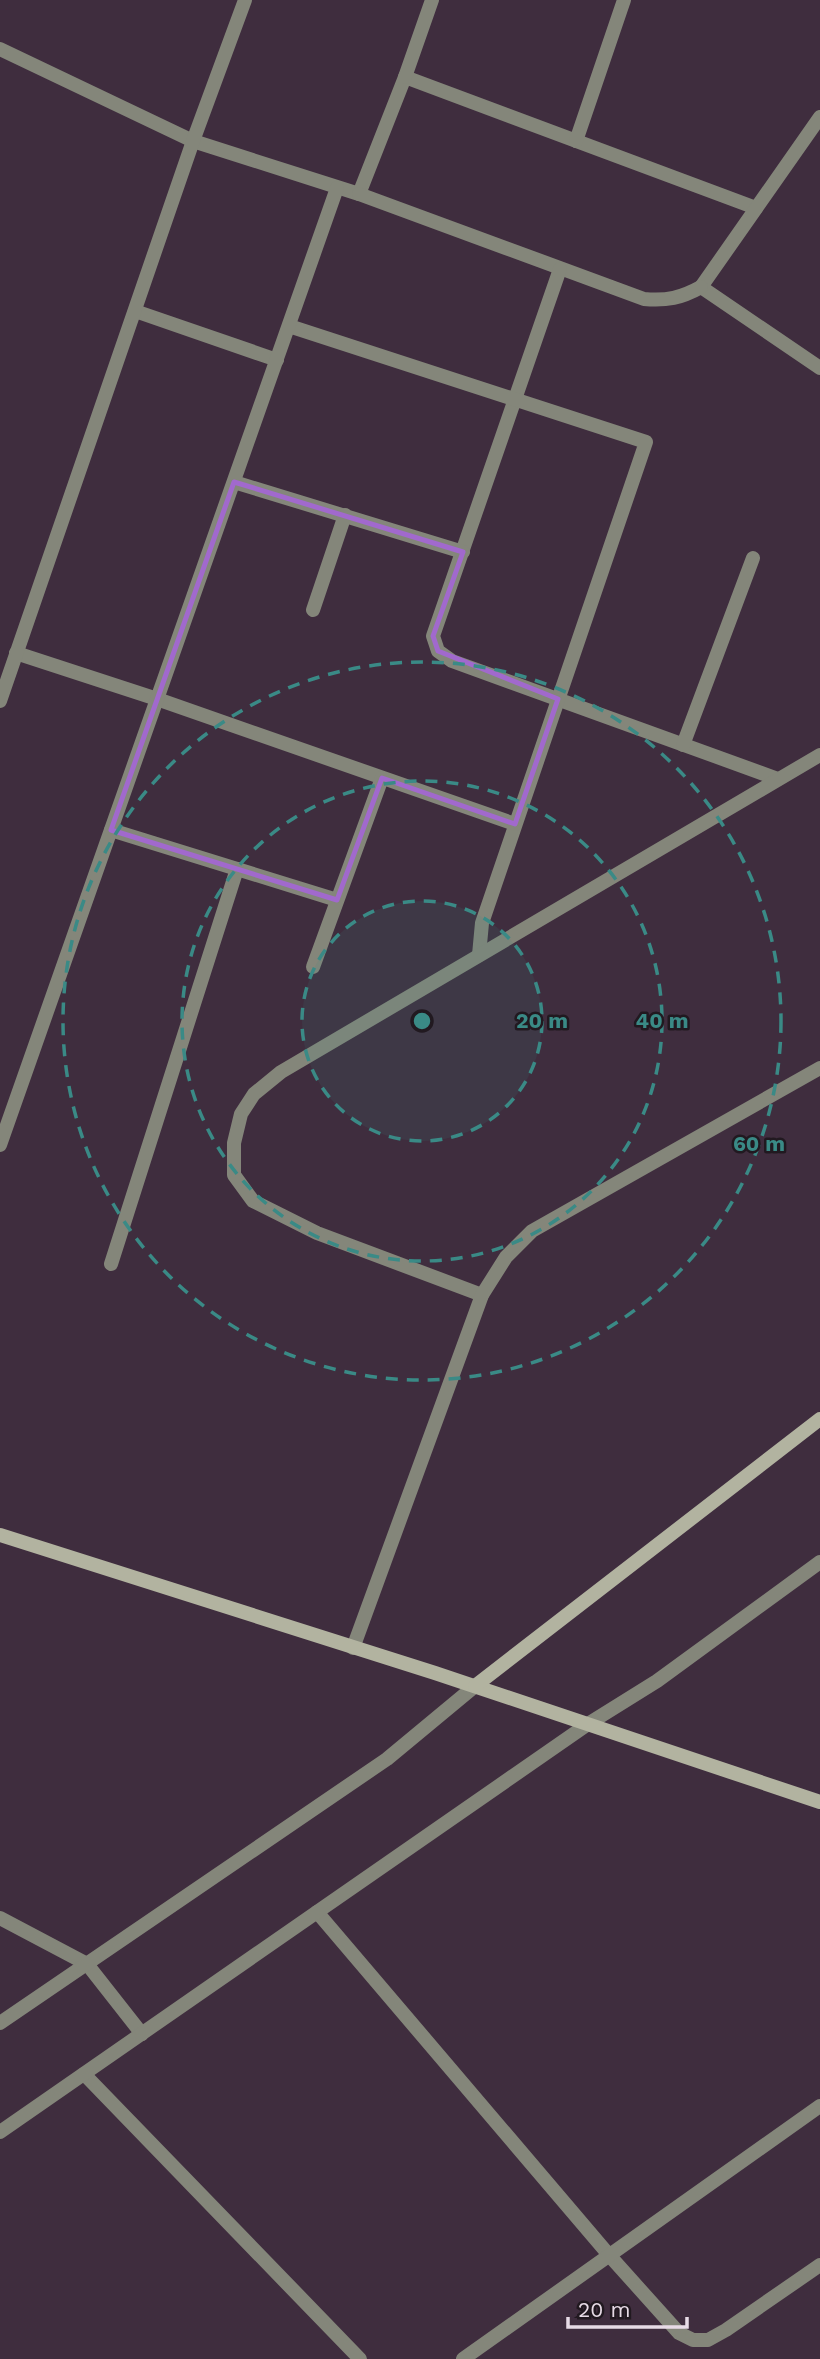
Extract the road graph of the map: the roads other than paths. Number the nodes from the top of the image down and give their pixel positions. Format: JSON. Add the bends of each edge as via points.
{"nodes":[{"id":1,"x":245,"y":0,"type":"edge"},
{"id":2,"x":432,"y":0,"type":"edge"},
{"id":3,"x":624,"y":0,"type":"edge"},
{"id":4,"x":0,"y":49,"type":"edge"},
{"id":5,"x":405,"y":77,"type":"junction"},
{"id":6,"x":820,"y":117,"type":"edge"},
{"id":7,"x":193,"y":141,"type":"junction"},
{"id":8,"x":576,"y":141,"type":"junction"},
{"id":9,"x":337,"y":188,"type":"junction"},
{"id":10,"x":359,"y":194,"type":"junction"},
{"id":11,"x":756,"y":208,"type":"junction"},
{"id":12,"x":560,"y":269,"type":"junction"},
{"id":13,"x":701,"y":287,"type":"junction"},
{"id":14,"x":135,"y":311,"type":"junction"},
{"id":15,"x":289,"y":326,"type":"junction"},
{"id":16,"x":277,"y":360,"type":"junction"},
{"id":17,"x":820,"y":368,"type":"edge"},
{"id":18,"x":516,"y":400,"type":"junction"},
{"id":19,"x":234,"y":482,"type":"junction"},
{"id":20,"x":345,"y":515,"type":"junction"},
{"id":21,"x":463,"y":552,"type":"junction"},
{"id":22,"x":753,"y":558,"type":"dead end"},
{"id":23,"x":313,"y":610,"type":"dead end"},
{"id":24,"x":16,"y":653,"type":"junction"},
{"id":25,"x":157,"y":699,"type":"junction"},
{"id":26,"x":558,"y":699,"type":"junction"},
{"id":27,"x":0,"y":701,"type":"edge"},
{"id":28,"x":683,"y":745,"type":"junction"},
{"id":29,"x":820,"y":755,"type":"edge"},
{"id":30,"x":382,"y":778,"type":"junction"},
{"id":31,"x":778,"y":779,"type":"junction"},
{"id":32,"x":515,"y":824,"type":"junction"},
{"id":33,"x":111,"y":830,"type":"junction"},
{"id":34,"x":237,"y":869,"type":"junction"},
{"id":35,"x":337,"y":900,"type":"junction"},
{"id":36,"x":479,"y":954,"type":"junction"},
{"id":37,"x":313,"y":967,"type":"dead end"},
{"id":38,"x":820,"y":1068,"type":"edge"},
{"id":39,"x":0,"y":1145,"type":"edge"},
{"id":40,"x":111,"y":1264,"type":"dead end"},
{"id":41,"x":482,"y":1296,"type":"junction"},
{"id":42,"x":820,"y":1419,"type":"edge"},
{"id":43,"x":0,"y":1535,"type":"edge"},
{"id":44,"x":820,"y":1562,"type":"edge"},
{"id":45,"x":353,"y":1648,"type":"junction"},
{"id":46,"x":475,"y":1686,"type":"junction"},
{"id":47,"x":588,"y":1724,"type":"junction"},
{"id":48,"x":820,"y":1802,"type":"edge"},
{"id":49,"x":317,"y":1912,"type":"junction"},
{"id":50,"x":0,"y":1918,"type":"edge"},
{"id":51,"x":87,"y":1964,"type":"junction"},
{"id":52,"x":0,"y":2023,"type":"edge"},
{"id":53,"x":142,"y":2034,"type":"junction"},
{"id":54,"x":84,"y":2074,"type":"junction"},
{"id":55,"x":820,"y":2106,"type":"edge"},
{"id":56,"x":0,"y":2133,"type":"edge"},
{"id":57,"x":609,"y":2255,"type":"junction"},
{"id":58,"x":820,"y":2265,"type":"edge"},
{"id":59,"x":360,"y":2359,"type":"edge"},
{"id":60,"x":463,"y":2359,"type":"edge"}],
"edges":[{"from":1,"to":7,"type":"street"},
{"from":2,"to":5,"type":"street"},
{"from":3,"to":8,"type":"street"},
{"from":4,"to":7,"type":"street"},
{"from":5,"to":8,"type":"street"},
{"from":5,"to":10,"type":"street"},
{"from":6,"to":11,"type":"street"},
{"from":7,"to":9,"type":"street"},
{"from":7,"to":14,"type":"street"},
{"from":8,"to":11,"type":"street"},
{"from":9,"to":10,"type":"street"},
{"from":9,"to":15,"type":"street"},
{"from":10,"to":12,"type":"street"},
{"from":11,"to":13,"type":"street"},
{"from":12,"to":13,"type":"street","via":[[644,299],[664,301]]},
{"from":12,"to":18,"type":"street"},
{"from":13,"to":17,"type":"street"},
{"from":14,"to":16,"type":"street"},
{"from":14,"to":24,"type":"street"},
{"from":15,"to":16,"type":"street"},
{"from":15,"to":18,"type":"street"},
{"from":16,"to":19,"type":"street"},
{"from":18,"to":21,"type":"street"},
{"from":18,"to":26,"type":"street","via":[[646,442]]},
{"from":19,"to":20,"type":"street"},
{"from":19,"to":25,"type":"street"},
{"from":20,"to":21,"type":"street"},
{"from":20,"to":23,"type":"street"},
{"from":21,"to":26,"type":"street","via":[[433,636],[438,652]]},
{"from":22,"to":28,"type":"street"},
{"from":24,"to":25,"type":"street"},
{"from":24,"to":27,"type":"street"},
{"from":25,"to":30,"type":"street"},
{"from":25,"to":33,"type":"street"},
{"from":26,"to":28,"type":"street"},
{"from":26,"to":32,"type":"street"},
{"from":28,"to":31,"type":"street"},
{"from":29,"to":31,"type":"street"},
{"from":30,"to":32,"type":"street"},
{"from":30,"to":35,"type":"street"},
{"from":31,"to":36,"type":"street"},
{"from":32,"to":36,"type":"street","via":[[482,923]]},
{"from":33,"to":34,"type":"street"},
{"from":33,"to":39,"type":"street"},
{"from":34,"to":35,"type":"street"},
{"from":34,"to":40,"type":"street"},
{"from":35,"to":37,"type":"street"},
{"from":36,"to":41,"type":"street","via":[[281,1072],[254,1094],[241,1114],[234,1143],[234,1175],[253,1200],[317,1233]]},
{"from":38,"to":41,"type":"street","via":[[531,1231],[506,1257]]},
{"from":41,"to":45,"type":"street"},
{"from":42,"to":46,"type":"street"},
{"from":43,"to":45,"type":"street"},
{"from":44,"to":47,"type":"street","via":[[657,1681]]},
{"from":45,"to":46,"type":"street"},
{"from":46,"to":47,"type":"street"},
{"from":46,"to":51,"type":"street","via":[[387,1759]]},
{"from":47,"to":48,"type":"street"},
{"from":47,"to":49,"type":"street"},
{"from":49,"to":53,"type":"street"},
{"from":49,"to":57,"type":"street"},
{"from":50,"to":51,"type":"street"},
{"from":51,"to":52,"type":"street"},
{"from":51,"to":53,"type":"street"},
{"from":53,"to":54,"type":"street"},
{"from":54,"to":56,"type":"street"},
{"from":54,"to":59,"type":"street"},
{"from":55,"to":57,"type":"street"},
{"from":57,"to":58,"type":"street","via":[[679,2333],[693,2340],[708,2340],[726,2330]]},
{"from":57,"to":60,"type":"street"}]}
